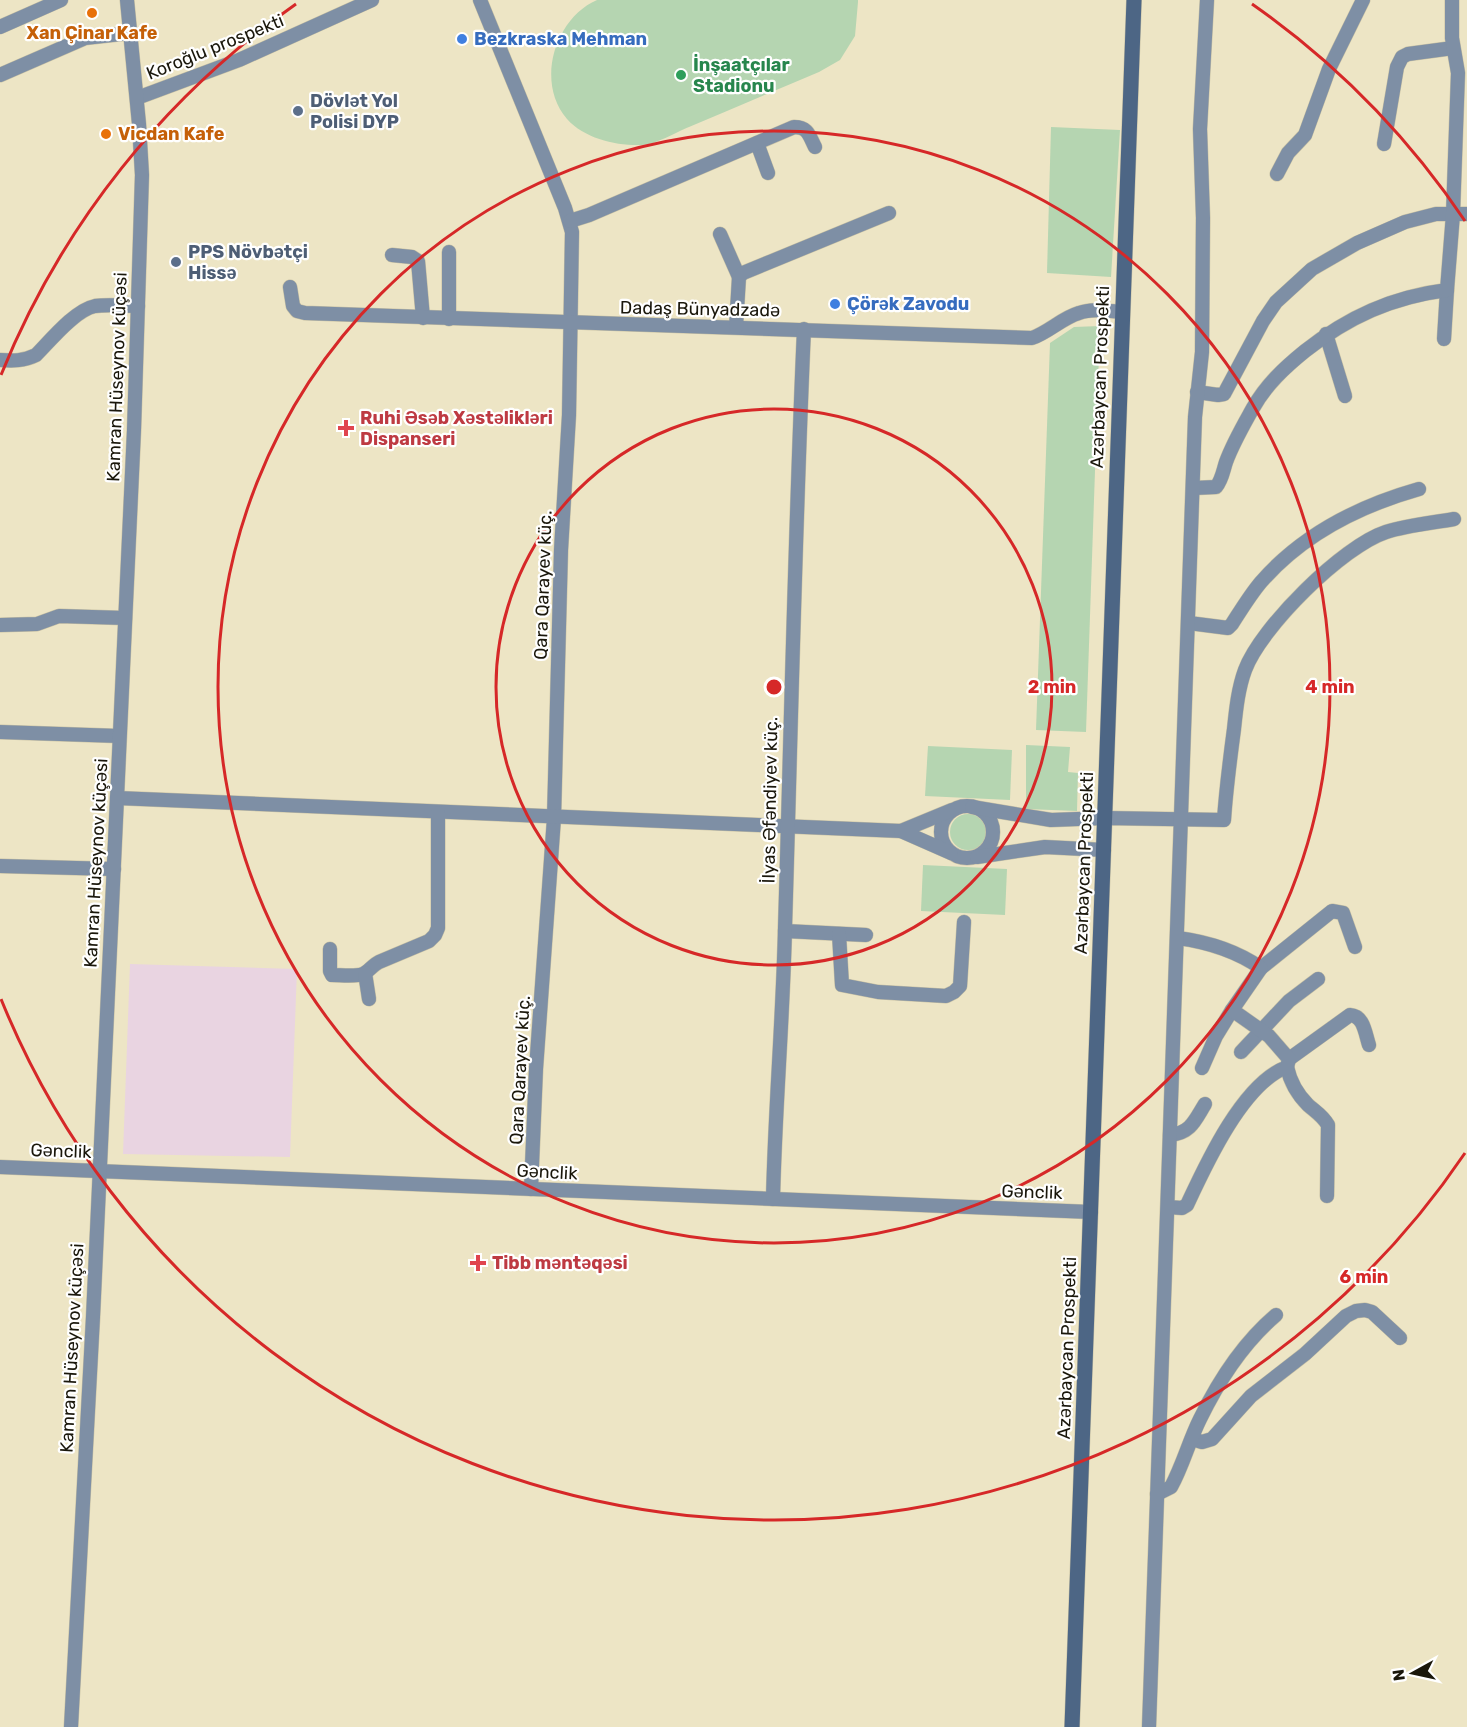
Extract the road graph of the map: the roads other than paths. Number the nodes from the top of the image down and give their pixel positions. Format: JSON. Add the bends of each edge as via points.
{"nodes":[{"id":1,"x":61,"y":0,"type":"edge"},
{"id":2,"x":127,"y":0,"type":"edge"},
{"id":3,"x":372,"y":0,"type":"edge"},
{"id":4,"x":480,"y":0,"type":"edge"},
{"id":5,"x":1134,"y":0,"type":"edge"},
{"id":6,"x":1207,"y":0,"type":"edge"},
{"id":7,"x":1362,"y":0,"type":"edge"},
{"id":8,"x":1452,"y":0,"type":"edge"},
{"id":9,"x":0,"y":27,"type":"edge"},
{"id":10,"x":130,"y":33,"type":"junction"},
{"id":11,"x":1453,"y":48,"type":"junction"},
{"id":12,"x":0,"y":75,"type":"edge"},
{"id":13,"x":137,"y":98,"type":"junction"},
{"id":14,"x":1462,"y":140,"type":"edge"},
{"id":15,"x":758,"y":143,"type":"junction"},
{"id":16,"x":1384,"y":144,"type":"dead end"},
{"id":17,"x":814,"y":147,"type":"dead end"},
{"id":18,"x":768,"y":172,"type":"dead end"},
{"id":19,"x":1277,"y":174,"type":"dead end"},
{"id":20,"x":889,"y":213,"type":"dead end"},
{"id":21,"x":1460,"y":214,"type":"edge"},
{"id":22,"x":570,"y":221,"type":"junction"},
{"id":23,"x":720,"y":234,"type":"dead end"},
{"id":24,"x":449,"y":252,"type":"dead end"},
{"id":25,"x":392,"y":255,"type":"dead end"},
{"id":26,"x":739,"y":277,"type":"junction"},
{"id":27,"x":291,"y":287,"type":"dead end"},
{"id":28,"x":1447,"y":290,"type":"junction"},
{"id":29,"x":138,"y":306,"type":"junction"},
{"id":30,"x":1122,"y":312,"type":"junction"},
{"id":31,"x":423,"y":318,"type":"junction"},
{"id":32,"x":449,"y":320,"type":"junction"},
{"id":33,"x":570,"y":323,"type":"junction"},
{"id":34,"x":736,"y":327,"type":"junction"},
{"id":35,"x":804,"y":330,"type":"junction"},
{"id":36,"x":1326,"y":334,"type":"junction"},
{"id":37,"x":1444,"y":339,"type":"dead end"},
{"id":38,"x":0,"y":360,"type":"edge"},
{"id":39,"x":1197,"y":392,"type":"junction"},
{"id":40,"x":1345,"y":396,"type":"dead end"},
{"id":41,"x":1194,"y":488,"type":"junction"},
{"id":42,"x":1419,"y":489,"type":"dead end"},
{"id":43,"x":1454,"y":519,"type":"dead end"},
{"id":44,"x":125,"y":618,"type":"junction"},
{"id":45,"x":1189,"y":623,"type":"junction"},
{"id":46,"x":0,"y":625,"type":"edge"},
{"id":47,"x":0,"y":732,"type":"edge"},
{"id":48,"x":120,"y":736,"type":"junction"},
{"id":49,"x":117,"y":798,"type":"junction"},
{"id":50,"x":966,"y":807,"type":"junction"},
{"id":51,"x":438,"y":813,"type":"junction"},
{"id":52,"x":554,"y":818,"type":"junction"},
{"id":53,"x":1105,"y":818,"type":"junction"},
{"id":54,"x":1180,"y":819,"type":"junction"},
{"id":55,"x":788,"y":827,"type":"junction"},
{"id":56,"x":901,"y":831,"type":"junction"},
{"id":57,"x":1104,"y":850,"type":"junction"},
{"id":58,"x":954,"y":855,"type":"junction"},
{"id":59,"x":972,"y":858,"type":"junction"},
{"id":60,"x":0,"y":866,"type":"edge"},
{"id":61,"x":114,"y":869,"type":"junction"},
{"id":62,"x":964,"y":922,"type":"dead end"},
{"id":63,"x":785,"y":931,"type":"junction"},
{"id":64,"x":839,"y":934,"type":"junction"},
{"id":65,"x":866,"y":935,"type":"dead end"},
{"id":66,"x":1178,"y":938,"type":"junction"},
{"id":67,"x":1355,"y":947,"type":"dead end"},
{"id":68,"x":330,"y":949,"type":"dead end"},
{"id":69,"x":1261,"y":968,"type":"junction"},
{"id":70,"x":365,"y":974,"type":"junction"},
{"id":71,"x":1318,"y":979,"type":"dead end"},
{"id":72,"x":369,"y":999,"type":"dead end"},
{"id":73,"x":1232,"y":1010,"type":"junction"},
{"id":74,"x":1260,"y":1030,"type":"junction"},
{"id":75,"x":1369,"y":1045,"type":"dead end"},
{"id":76,"x":1241,"y":1052,"type":"dead end"},
{"id":77,"x":1288,"y":1063,"type":"junction"},
{"id":78,"x":1202,"y":1068,"type":"dead end"},
{"id":79,"x":1205,"y":1104,"type":"dead end"},
{"id":80,"x":1170,"y":1135,"type":"junction"},
{"id":81,"x":0,"y":1167,"type":"edge"},
{"id":82,"x":99,"y":1170,"type":"junction"},
{"id":83,"x":531,"y":1189,"type":"junction"},
{"id":84,"x":1327,"y":1196,"type":"dead end"},
{"id":85,"x":773,"y":1199,"type":"junction"},
{"id":86,"x":1168,"y":1207,"type":"junction"},
{"id":87,"x":1091,"y":1212,"type":"junction"},
{"id":88,"x":1276,"y":1315,"type":"dead end"},
{"id":89,"x":1400,"y":1338,"type":"dead end"},
{"id":90,"x":1192,"y":1439,"type":"junction"},
{"id":91,"x":1157,"y":1494,"type":"junction"},
{"id":92,"x":71,"y":1727,"type":"edge"},
{"id":93,"x":1072,"y":1727,"type":"edge"},
{"id":94,"x":1149,"y":1727,"type":"edge"}],
"edges":[{"from":1,"to":9,"type":"street"},
{"from":2,"to":10,"type":"street","name":"Kamran Hüseynov küçəsi"},
{"from":3,"to":13,"type":"street","name":"Koroğlu prospekti","via":[[239,60]]},
{"from":4,"to":22,"type":"street","name":"Qara Qarayev küç."},
{"from":5,"to":30,"type":"street","name":"Azərbaycan Prospekti"},
{"from":6,"to":39,"type":"street","via":[[1200,129],[1203,315]]},
{"from":7,"to":19,"type":"street","via":[[1329,69],[1305,135],[1288,153]]},
{"from":8,"to":11,"type":"street"},
{"from":10,"to":12,"type":"street","via":[[85,38]]},
{"from":10,"to":13,"type":"street","name":"Kamran Hüseynov küçəsi"},
{"from":11,"to":14,"type":"street"},
{"from":11,"to":16,"type":"street","via":[[1402,57]]},
{"from":13,"to":29,"type":"street","name":"Kamran Hüseynov küçəsi","via":[[142,175]]},
{"from":14,"to":21,"type":"street"},
{"from":15,"to":17,"type":"street","via":[[802,127]]},
{"from":15,"to":18,"type":"street"},
{"from":15,"to":22,"type":"street"},
{"from":20,"to":26,"type":"street"},
{"from":21,"to":28,"type":"street"},
{"from":21,"to":39,"type":"street","via":[[1436,214],[1405,222],[1312,269],[1263,321],[1224,394]]},
{"from":22,"to":33,"type":"street","name":"Qara Qarayev küç."},
{"from":23,"to":26,"type":"street"},
{"from":24,"to":32,"type":"street"},
{"from":25,"to":31,"type":"street","via":[[418,261]]},
{"from":26,"to":34,"type":"street"},
{"from":27,"to":31,"type":"street","name":"Dadaş Bünyadzadə","via":[[297,311]]},
{"from":28,"to":36,"type":"street","via":[[1399,299],[1367,311]]},
{"from":28,"to":37,"type":"street"},
{"from":29,"to":38,"type":"street","via":[[87,309],[28,359]]},
{"from":29,"to":44,"type":"street","name":"Kamran Hüseynov küçəsi"},
{"from":30,"to":35,"type":"street","name":"Dadaş Bünyadzadə","via":[[1077,313],[1032,338]]},
{"from":30,"to":53,"type":"street","name":"Azərbaycan Prospekti"},
{"from":31,"to":32,"type":"street","name":"Dadaş Bünyadzadə"},
{"from":32,"to":33,"type":"street","name":"Dadaş Bünyadzadə"},
{"from":33,"to":34,"type":"street","name":"Dadaş Bünyadzadə"},
{"from":33,"to":52,"type":"street","name":"Qara Qarayev küç."},
{"from":34,"to":35,"type":"street","name":"Dadaş Bünyadzadə"},
{"from":35,"to":55,"type":"street","name":"İlyas Əfəndiyev küç."},
{"from":36,"to":40,"type":"street"},
{"from":36,"to":41,"type":"street","via":[[1269,383],[1240,431],[1221,482],[1216,487]]},
{"from":39,"to":41,"type":"street"},
{"from":41,"to":45,"type":"street"},
{"from":42,"to":45,"type":"street","via":[[1341,519],[1313,536],[1278,563],[1228,628]]},
{"from":43,"to":54,"type":"street","via":[[1370,539],[1291,604],[1253,653],[1244,672],[1224,820]]},
{"from":44,"to":46,"type":"street","via":[[59,616],[38,624]]},
{"from":44,"to":48,"type":"street","name":"Kamran Hüseynov küçəsi"},
{"from":45,"to":54,"type":"street"},
{"from":47,"to":48,"type":"street"},
{"from":48,"to":49,"type":"street","name":"Kamran Hüseynov küçəsi"},
{"from":49,"to":51,"type":"street"},
{"from":49,"to":61,"type":"street","name":"Kamran Hüseynov küçəsi"},
{"from":50,"to":53,"type":"street","via":[[1036,819]]},
{"from":50,"to":56,"type":"street"},
{"from":50,"to":58,"type":"street","via":[[945,818],[941,829],[943,841]]},
{"from":50,"to":59,"type":"street","via":[[987,815],[993,832],[987,849]]},
{"from":51,"to":52,"type":"street"},
{"from":51,"to":70,"type":"street","via":[[435,935],[378,962]]},
{"from":52,"to":55,"type":"street"},
{"from":52,"to":83,"type":"street","name":"Qara Qarayev küç."},
{"from":53,"to":54,"type":"street"},
{"from":53,"to":57,"type":"street","name":"Azərbaycan Prospekti"},
{"from":54,"to":66,"type":"street"},
{"from":55,"to":56,"type":"street"},
{"from":55,"to":63,"type":"street","name":"İlyas Əfəndiyev küç."},
{"from":56,"to":58,"type":"street"},
{"from":57,"to":59,"type":"street","via":[[1045,847]]},
{"from":57,"to":87,"type":"street","name":"Azərbaycan Prospekti"},
{"from":58,"to":59,"type":"street"},
{"from":60,"to":61,"type":"street"},
{"from":61,"to":82,"type":"street","name":"Kamran Hüseynov küçəsi"},
{"from":62,"to":64,"type":"street","via":[[960,986],[946,996],[878,992],[842,985]]},
{"from":63,"to":64,"type":"street"},
{"from":63,"to":85,"type":"street","name":"İlyas Əfəndiyev küç."},
{"from":64,"to":65,"type":"street"},
{"from":66,"to":69,"type":"street","via":[[1214,944]]},
{"from":66,"to":80,"type":"street"},
{"from":67,"to":69,"type":"street","via":[[1343,914],[1332,912]]},
{"from":68,"to":70,"type":"street","via":[[332,975]]},
{"from":69,"to":73,"type":"street"},
{"from":70,"to":72,"type":"street"},
{"from":71,"to":74,"type":"street"},
{"from":73,"to":74,"type":"street"},
{"from":73,"to":78,"type":"street"},
{"from":74,"to":76,"type":"street"},
{"from":74,"to":77,"type":"street"},
{"from":75,"to":77,"type":"street","via":[[1360,1019],[1350,1015]]},
{"from":77,"to":84,"type":"street","via":[[1293,1086],[1328,1125]]},
{"from":77,"to":86,"type":"street","via":[[1274,1071],[1246,1101],[1209,1157],[1187,1206]]},
{"from":79,"to":80,"type":"street","via":[[1188,1130]]},
{"from":80,"to":86,"type":"street"},
{"from":81,"to":82,"type":"street","name":"Gənclik"},
{"from":82,"to":83,"type":"street","name":"Gənclik"},
{"from":82,"to":92,"type":"street","name":"Kamran Hüseynov küçəsi"},
{"from":83,"to":85,"type":"street","name":"Gənclik"},
{"from":85,"to":87,"type":"street","name":"Gənclik"},
{"from":86,"to":91,"type":"street"},
{"from":87,"to":93,"type":"street","name":"Azərbaycan Prospekti"},
{"from":88,"to":90,"type":"street","via":[[1232,1364]]},
{"from":89,"to":90,"type":"street","via":[[1372,1312],[1356,1311],[1251,1396],[1212,1439]]},
{"from":90,"to":91,"type":"street","via":[[1171,1487]]},
{"from":91,"to":94,"type":"street"}]}
